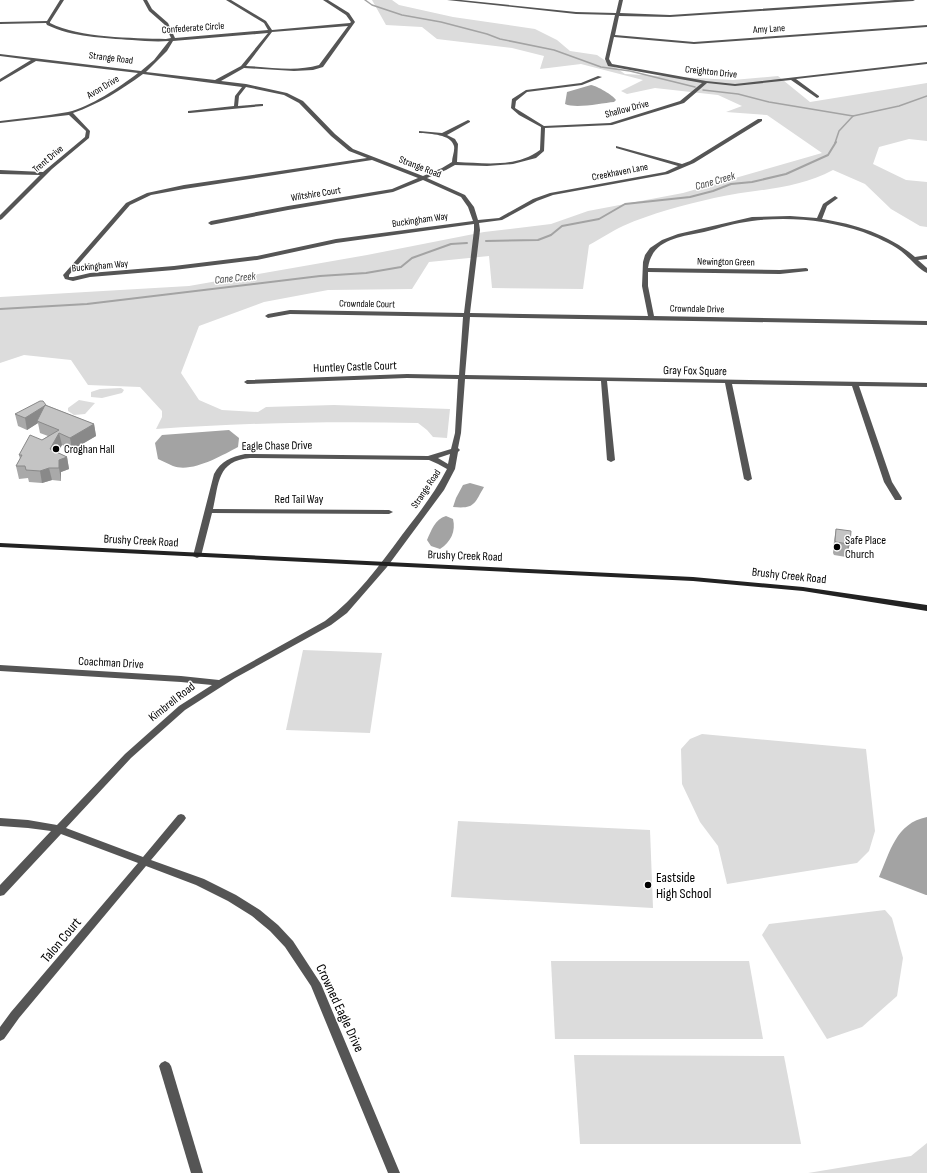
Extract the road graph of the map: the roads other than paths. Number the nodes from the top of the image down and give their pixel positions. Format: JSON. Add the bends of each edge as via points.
{"nodes":[{"id":1,"x":62,"y":0,"type":"edge"},
{"id":2,"x":145,"y":0,"type":"edge"},
{"id":3,"x":228,"y":0,"type":"edge"},
{"id":4,"x":325,"y":0,"type":"edge"},
{"id":5,"x":448,"y":0,"type":"edge"},
{"id":6,"x":621,"y":0,"type":"edge"},
{"id":7,"x":914,"y":0,"type":"edge"},
{"id":8,"x":617,"y":15,"type":"junction"},
{"id":9,"x":48,"y":22,"type":"junction"},
{"id":10,"x":0,"y":23,"type":"edge"},
{"id":11,"x":352,"y":24,"type":"junction"},
{"id":12,"x":927,"y":26,"type":"edge"},
{"id":13,"x":271,"y":31,"type":"junction"},
{"id":14,"x":612,"y":36,"type":"junction"},
{"id":15,"x":173,"y":40,"type":"junction"},
{"id":16,"x":0,"y":55,"type":"edge"},
{"id":17,"x":36,"y":59,"type":"junction"},
{"id":18,"x":927,"y":63,"type":"edge"},
{"id":19,"x":244,"y":66,"type":"junction"},
{"id":20,"x":144,"y":72,"type":"junction"},
{"id":21,"x":600,"y":77,"type":"dead end"},
{"id":22,"x":791,"y":78,"type":"junction"},
{"id":23,"x":0,"y":81,"type":"edge"},
{"id":24,"x":217,"y":81,"type":"junction"},
{"id":25,"x":706,"y":82,"type":"junction"},
{"id":26,"x":246,"y":85,"type":"junction"},
{"id":27,"x":816,"y":97,"type":"dead end"},
{"id":28,"x":261,"y":105,"type":"dead end"},
{"id":29,"x":236,"y":107,"type":"junction"},
{"id":30,"x":190,"y":112,"type":"dead end"},
{"id":31,"x":70,"y":113,"type":"junction"},
{"id":32,"x":760,"y":120,"type":"dead end"},
{"id":33,"x":468,"y":121,"type":"dead end"},
{"id":34,"x":0,"y":122,"type":"edge"},
{"id":35,"x":543,"y":127,"type":"junction"},
{"id":36,"x":420,"y":132,"type":"dead end"},
{"id":37,"x":443,"y":135,"type":"junction"},
{"id":38,"x":618,"y":147,"type":"dead end"},
{"id":39,"x":371,"y":159,"type":"junction"},
{"id":40,"x":454,"y":163,"type":"junction"},
{"id":41,"x":683,"y":166,"type":"junction"},
{"id":42,"x":0,"y":172,"type":"edge"},
{"id":43,"x":44,"y":174,"type":"junction"},
{"id":44,"x":423,"y":178,"type":"junction"},
{"id":45,"x":835,"y":198,"type":"dead end"},
{"id":46,"x":0,"y":218,"type":"edge"},
{"id":47,"x":819,"y":220,"type":"junction"},
{"id":48,"x":476,"y":221,"type":"junction"},
{"id":49,"x":211,"y":223,"type":"dead end"},
{"id":50,"x":927,"y":257,"type":"edge"},
{"id":51,"x":914,"y":259,"type":"junction"},
{"id":52,"x":646,"y":270,"type":"junction"},
{"id":53,"x":806,"y":270,"type":"dead end"},
{"id":54,"x":927,"y":271,"type":"edge"},
{"id":55,"x":467,"y":315,"type":"junction"},
{"id":56,"x":268,"y":316,"type":"dead end"},
{"id":57,"x":651,"y":318,"type":"junction"},
{"id":58,"x":927,"y":323,"type":"edge"},
{"id":59,"x":463,"y":377,"type":"junction"},
{"id":60,"x":604,"y":380,"type":"junction"},
{"id":61,"x":247,"y":382,"type":"dead end"},
{"id":62,"x":728,"y":382,"type":"junction"},
{"id":63,"x":855,"y":384,"type":"junction"},
{"id":64,"x":927,"y":385,"type":"edge"},
{"id":65,"x":456,"y":450,"type":"junction"},
{"id":66,"x":428,"y":458,"type":"junction"},
{"id":67,"x":611,"y":460,"type":"dead end"},
{"id":68,"x":451,"y":469,"type":"junction"},
{"id":69,"x":748,"y":479,"type":"dead end"},
{"id":70,"x":898,"y":498,"type":"dead end"},
{"id":71,"x":209,"y":511,"type":"junction"},
{"id":72,"x":389,"y":512,"type":"dead end"},
{"id":73,"x":0,"y":546,"type":"edge"},
{"id":74,"x":197,"y":556,"type":"junction"},
{"id":75,"x":384,"y":565,"type":"junction"},
{"id":76,"x":927,"y":608,"type":"edge"},
{"id":77,"x":0,"y":668,"type":"edge"},
{"id":78,"x":220,"y":682,"type":"junction"},
{"id":79,"x":181,"y":818,"type":"dead end"},
{"id":80,"x":0,"y":822,"type":"edge"},
{"id":81,"x":58,"y":829,"type":"junction"},
{"id":82,"x":144,"y":862,"type":"junction"},
{"id":83,"x":0,"y":892,"type":"edge"},
{"id":84,"x":0,"y":1036,"type":"edge"},
{"id":85,"x":165,"y":1066,"type":"dead end"},
{"id":86,"x":196,"y":1173,"type":"edge"},
{"id":87,"x":394,"y":1173,"type":"edge"}],
"edges":[{"from":1,"to":9,"type":"street"},
{"from":2,"to":15,"type":"street","via":[[150,10],[167,24]]},
{"from":3,"to":13,"type":"street","via":[[265,22]]},
{"from":4,"to":11,"type":"street","via":[[351,17]]},
{"from":5,"to":8,"type":"street"},
{"from":6,"to":8,"type":"street","name":"Creighton Drive"},
{"from":7,"to":8,"type":"street","via":[[688,16]]},
{"from":8,"to":14,"type":"street","name":"Creighton Drive"},
{"from":9,"to":10,"type":"street","name":"Confederate Circle"},
{"from":9,"to":15,"type":"street","name":"Confederate Circle","via":[[51,26],[68,31]]},
{"from":11,"to":13,"type":"street","name":"Confederate Circle"},
{"from":11,"to":19,"type":"street","via":[[319,67],[296,69]]},
{"from":12,"to":14,"type":"street","name":"Amy Lane","via":[[694,44]]},
{"from":13,"to":15,"type":"street","name":"Confederate Circle"},
{"from":13,"to":19,"type":"street"},
{"from":14,"to":25,"type":"street","name":"Creighton Drive","via":[[606,60],[610,65]]},
{"from":15,"to":20,"type":"street","name":"Avon Drive"},
{"from":16,"to":17,"type":"street","name":"Strange Road"},
{"from":17,"to":20,"type":"street","name":"Strange Road"},
{"from":17,"to":23,"type":"street"},
{"from":18,"to":22,"type":"street","name":"Creighton Drive"},
{"from":19,"to":24,"type":"street"},
{"from":20,"to":24,"type":"street","name":"Strange Road"},
{"from":20,"to":31,"type":"street","name":"Avon Drive","via":[[96,102]]},
{"from":21,"to":35,"type":"street","via":[[582,84],[526,91],[518,96],[514,100],[514,108],[518,113]]},
{"from":22,"to":25,"type":"street","name":"Creighton Drive","via":[[734,85]]},
{"from":22,"to":27,"type":"street"},
{"from":24,"to":26,"type":"street","name":"Strange Road"},
{"from":25,"to":35,"type":"street","name":"Shallow Drive","via":[[682,102],[620,122]]},
{"from":26,"to":29,"type":"street","via":[[237,96]]},
{"from":26,"to":39,"type":"street","name":"Strange Road","via":[[298,99],[345,146]]},
{"from":28,"to":29,"type":"street"},
{"from":29,"to":30,"type":"street"},
{"from":31,"to":34,"type":"street","name":"Avon Drive"},
{"from":31,"to":43,"type":"street","name":"Trent Drive","via":[[86,129],[88,136]]},
{"from":32,"to":41,"type":"street","name":"Creekhaven Lane"},
{"from":33,"to":37,"type":"street"},
{"from":35,"to":40,"type":"street","via":[[542,151],[531,159],[504,163]]},
{"from":36,"to":37,"type":"street"},
{"from":37,"to":40,"type":"street","via":[[456,144]]},
{"from":38,"to":41,"type":"street"},
{"from":39,"to":44,"type":"street","name":"Strange Road"},
{"from":39,"to":48,"type":"street","name":"Buckingham Way","via":[[184,187],[140,197],[122,208],[66,275],[68,278],[74,278],[257,258],[336,240]]},
{"from":40,"to":44,"type":"street","name":"Wiltshire Court"},
{"from":41,"to":48,"type":"street","name":"Creekhaven Lane","via":[[666,173],[552,194],[500,219]]},
{"from":42,"to":43,"type":"street"},
{"from":43,"to":46,"type":"street","name":"Trent Drive"},
{"from":44,"to":48,"type":"street","name":"Strange Road","via":[[463,196],[472,207]]},
{"from":44,"to":49,"type":"street","name":"Wiltshire Court","via":[[383,192]]},
{"from":45,"to":47,"type":"street","via":[[825,205]]},
{"from":47,"to":51,"type":"street","via":[[876,236]]},
{"from":47,"to":52,"type":"street","via":[[753,219],[673,238],[660,244],[650,253],[647,257]]},
{"from":48,"to":55,"type":"street","name":"Strange Road"},
{"from":50,"to":51,"type":"street"},
{"from":51,"to":54,"type":"street"},
{"from":52,"to":53,"type":"street","name":"Newington Green"},
{"from":52,"to":57,"type":"street"},
{"from":55,"to":56,"type":"street","name":"Crowndale Court","via":[[290,312]]},
{"from":55,"to":57,"type":"street","name":"Crowndale Drive"},
{"from":55,"to":59,"type":"street","name":"Strange Road"},
{"from":57,"to":58,"type":"street","name":"Crowndale Drive"},
{"from":59,"to":60,"type":"street","name":"Gray Fox Square"},
{"from":59,"to":61,"type":"street","name":"Huntley Castle Court","via":[[407,376]]},
{"from":59,"to":65,"type":"street","name":"Strange Road"},
{"from":60,"to":62,"type":"street","name":"Gray Fox Square"},
{"from":60,"to":67,"type":"street"},
{"from":62,"to":63,"type":"street","name":"Gray Fox Square"},
{"from":62,"to":69,"type":"street"},
{"from":63,"to":64,"type":"street","name":"Gray Fox Square"},
{"from":63,"to":70,"type":"street","via":[[888,482]]},
{"from":65,"to":66,"type":"street","name":"Eagle Chase Drive"},
{"from":65,"to":68,"type":"street","name":"Strange Road"},
{"from":66,"to":68,"type":"street","name":"Eagle Chase Drive","via":[[441,462]]},
{"from":66,"to":71,"type":"street","name":"Eagle Chase Drive","via":[[242,457],[231,460],[221,467]]},
{"from":68,"to":75,"type":"street","name":"Strange Road","via":[[440,490]]},
{"from":71,"to":72,"type":"street","name":"Red Tail Way"},
{"from":71,"to":74,"type":"street","name":"Eagle Chase Drive"},
{"from":73,"to":74,"type":"street","name":"Brushy Creek Road"},
{"from":74,"to":75,"type":"street","name":"Brushy Creek Road"},
{"from":75,"to":76,"type":"street","name":"Brushy Creek Road","via":[[732,582],[846,594]]},
{"from":75,"to":78,"type":"street","name":"Kimbrell Road","via":[[360,595],[328,623]]},
{"from":77,"to":78,"type":"street","name":"Coachman Drive"},
{"from":78,"to":81,"type":"street","name":"Kimbrell Road","via":[[191,700],[168,719],[128,756]]},
{"from":79,"to":82,"type":"street","name":"Talon Court"},
{"from":80,"to":81,"type":"street","name":"Crowned Eagle Drive"},
{"from":81,"to":82,"type":"street","name":"Crowned Eagle Drive"},
{"from":81,"to":83,"type":"street","name":"Kimbrell Road"},
{"from":82,"to":84,"type":"street","name":"Talon Court"},
{"from":82,"to":87,"type":"street","name":"Crowned Eagle Drive","via":[[200,882],[232,898],[256,913],[289,944],[316,984]]},
{"from":85,"to":86,"type":"street"}]}
